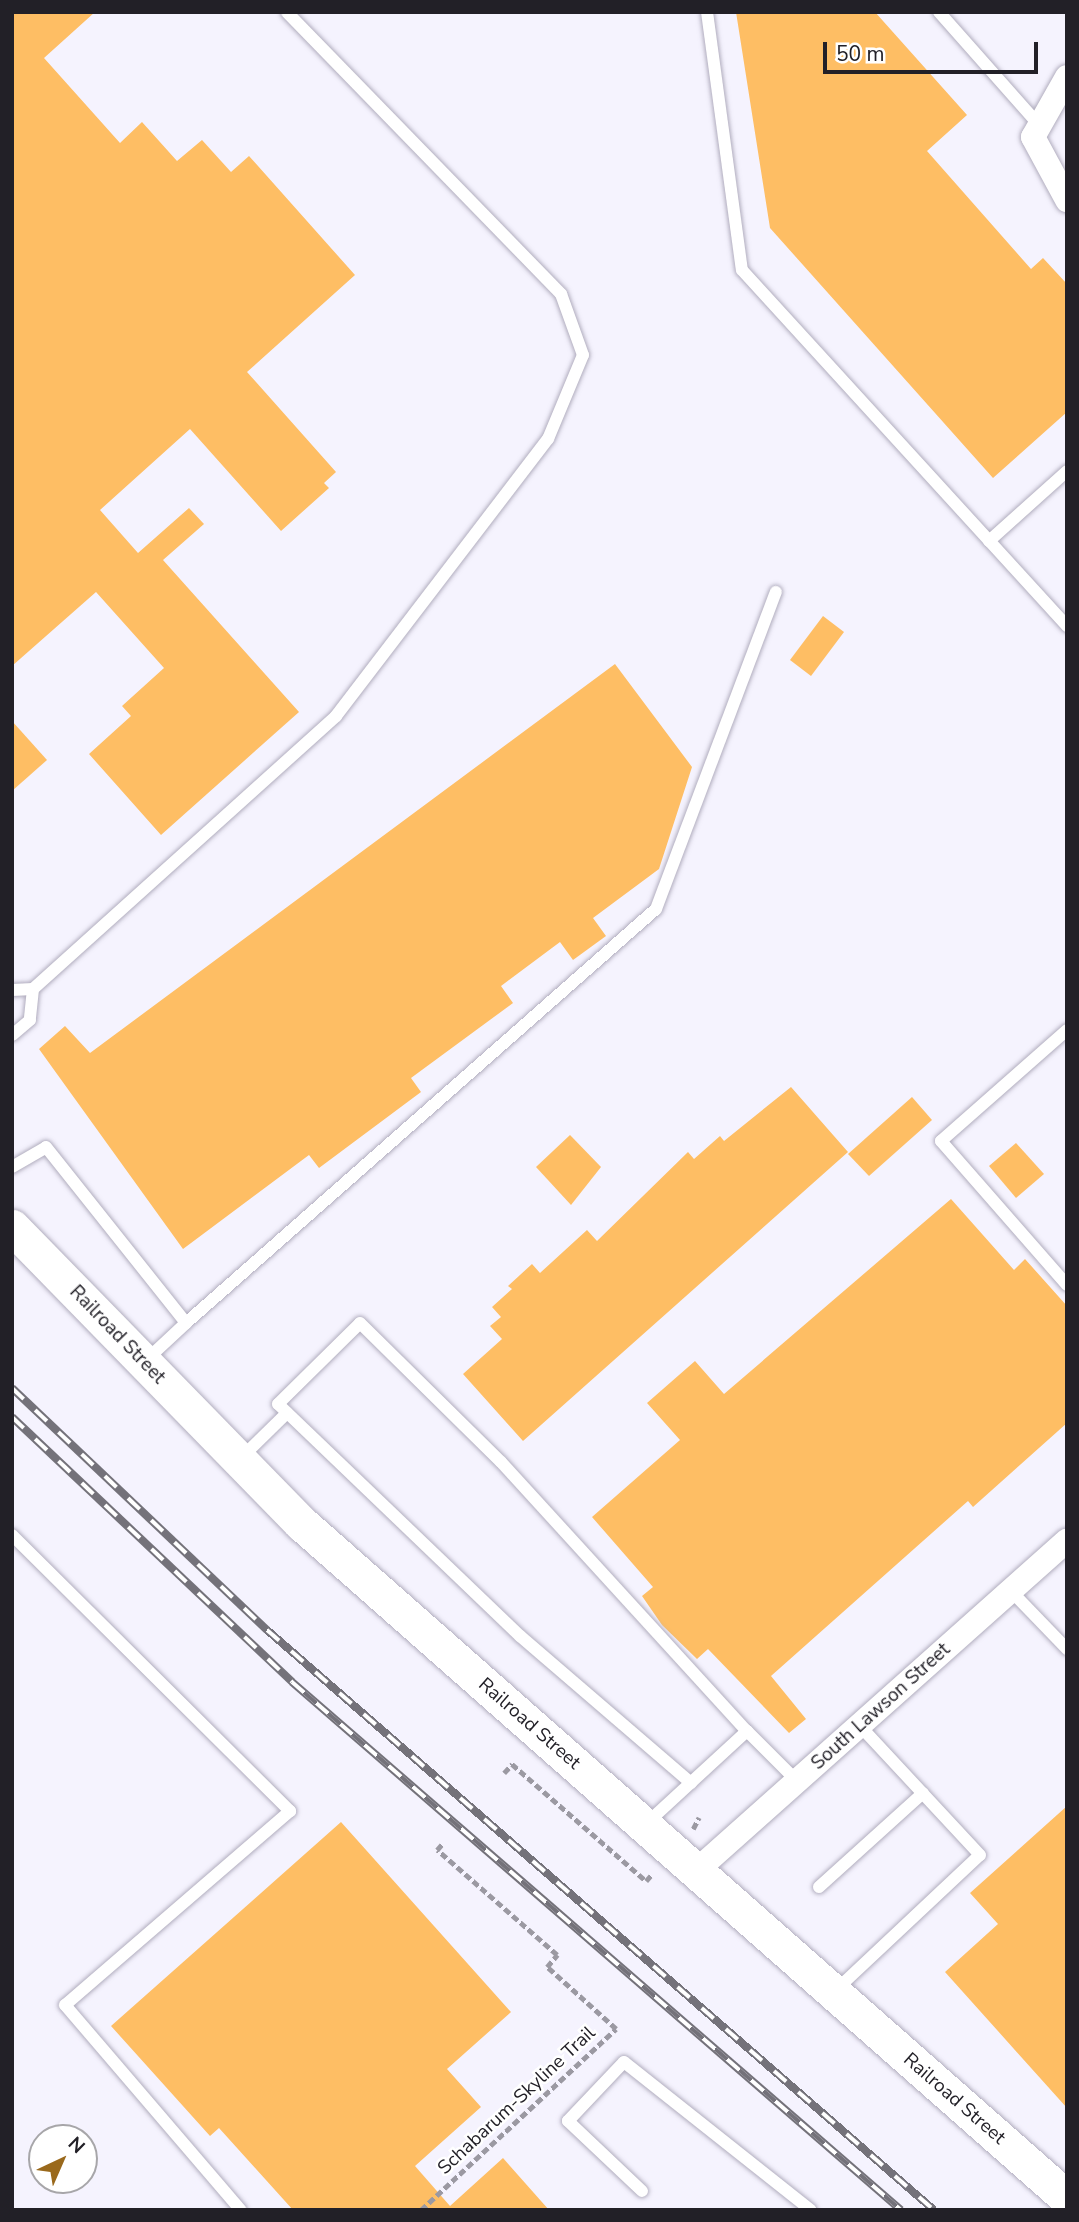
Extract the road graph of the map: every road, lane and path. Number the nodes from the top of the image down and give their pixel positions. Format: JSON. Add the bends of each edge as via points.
{"nodes":[{"id":1,"x":287,"y":12,"type":"edge"},
{"id":2,"x":708,"y":12,"type":"edge"},
{"id":3,"x":939,"y":12,"type":"edge"},
{"id":4,"x":1067,"y":77,"type":"edge"},
{"id":5,"x":1039,"y":125,"type":"junction"},
{"id":6,"x":1067,"y":200,"type":"edge"},
{"id":7,"x":1067,"y":471,"type":"edge"},
{"id":8,"x":989,"y":541,"type":"junction"},
{"id":9,"x":776,"y":592,"type":"dead end"},
{"id":10,"x":1067,"y":626,"type":"edge"},
{"id":11,"x":33,"y":989,"type":"junction"},
{"id":12,"x":12,"y":990,"type":"edge"},
{"id":13,"x":1067,"y":1030,"type":"edge"},
{"id":14,"x":12,"y":1035,"type":"edge"},
{"id":15,"x":12,"y":1167,"type":"edge"},
{"id":16,"x":12,"y":1227,"type":"edge"},
{"id":17,"x":1067,"y":1285,"type":"edge"},
{"id":18,"x":186,"y":1323,"type":"junction"},
{"id":19,"x":144,"y":1362,"type":"junction"},
{"id":20,"x":287,"y":1413,"type":"junction"},
{"id":21,"x":239,"y":1460,"type":"junction"},
{"id":22,"x":12,"y":1535,"type":"edge"},
{"id":23,"x":1067,"y":1541,"type":"edge"},
{"id":24,"x":1011,"y":1591,"type":"junction"},
{"id":25,"x":1067,"y":1649,"type":"edge"},
{"id":26,"x":860,"y":1726,"type":"junction"},
{"id":27,"x":747,"y":1731,"type":"junction"},
{"id":28,"x":797,"y":1781,"type":"junction"},
{"id":29,"x":691,"y":1783,"type":"junction"},
{"id":30,"x":923,"y":1793,"type":"junction"},
{"id":31,"x":644,"y":1826,"type":"junction"},
{"id":32,"x":442,"y":1844,"type":"dead end"},
{"id":33,"x":696,"y":1871,"type":"junction"},
{"id":34,"x":819,"y":1887,"type":"dead end"},
{"id":35,"x":833,"y":1993,"type":"junction"},
{"id":36,"x":642,"y":2190,"type":"dead end"},
{"id":37,"x":1067,"y":2198,"type":"edge"},
{"id":38,"x":241,"y":2210,"type":"edge"},
{"id":39,"x":421,"y":2210,"type":"edge"},
{"id":40,"x":811,"y":2210,"type":"edge"}],
"edges":[{"from":1,"to":11,"type":"lane","via":[[561,295],[583,355],[548,439],[336,716]]},
{"from":2,"to":8,"type":"lane","via":[[742,270]]},
{"from":3,"to":5,"type":"lane"},
{"from":4,"to":5,"type":"street"},
{"from":5,"to":6,"type":"street","via":[[1033,136]]},
{"from":7,"to":8,"type":"lane"},
{"from":8,"to":10,"type":"lane"},
{"from":9,"to":18,"type":"lane","via":[[656,909]]},
{"from":11,"to":12,"type":"lane"},
{"from":11,"to":14,"type":"lane","via":[[30,1020]]},
{"from":13,"to":17,"type":"lane","via":[[941,1141]]},
{"from":15,"to":18,"type":"lane","via":[[46,1147]]},
{"from":16,"to":19,"type":"street","name":"Railroad Street"},
{"from":18,"to":19,"type":"lane"},
{"from":19,"to":21,"type":"street","name":"Railroad Street"},
{"from":20,"to":21,"type":"lane"},
{"from":20,"to":27,"type":"lane","via":[[278,1404],[360,1324],[501,1462]]},
{"from":20,"to":29,"type":"lane","via":[[520,1636]]},
{"from":21,"to":31,"type":"street","name":"Railroad Street","via":[[301,1523]]},
{"from":22,"to":38,"type":"lane","via":[[290,1811],[65,2005]]},
{"from":23,"to":24,"type":"street","name":"South Lawson Street"},
{"from":24,"to":25,"type":"lane"},
{"from":24,"to":26,"type":"street","name":"South Lawson Street"},
{"from":26,"to":28,"type":"street","name":"South Lawson Street"},
{"from":26,"to":30,"type":"lane"},
{"from":27,"to":28,"type":"lane"},
{"from":27,"to":29,"type":"lane"},
{"from":28,"to":33,"type":"street","name":"South Lawson Street"},
{"from":29,"to":31,"type":"lane"},
{"from":30,"to":34,"type":"lane"},
{"from":30,"to":35,"type":"lane","via":[[980,1855]]},
{"from":31,"to":33,"type":"street","name":"Railroad Street"},
{"from":32,"to":39,"type":"path","name":"Schabarum-Skyline Trail","via":[[436,1850],[557,1955],[547,1967],[615,2029]]},
{"from":33,"to":35,"type":"street","name":"Railroad Street"},
{"from":35,"to":37,"type":"street","name":"Railroad Street"},
{"from":36,"to":40,"type":"lane","via":[[568,2121],[624,2062]]}]}
